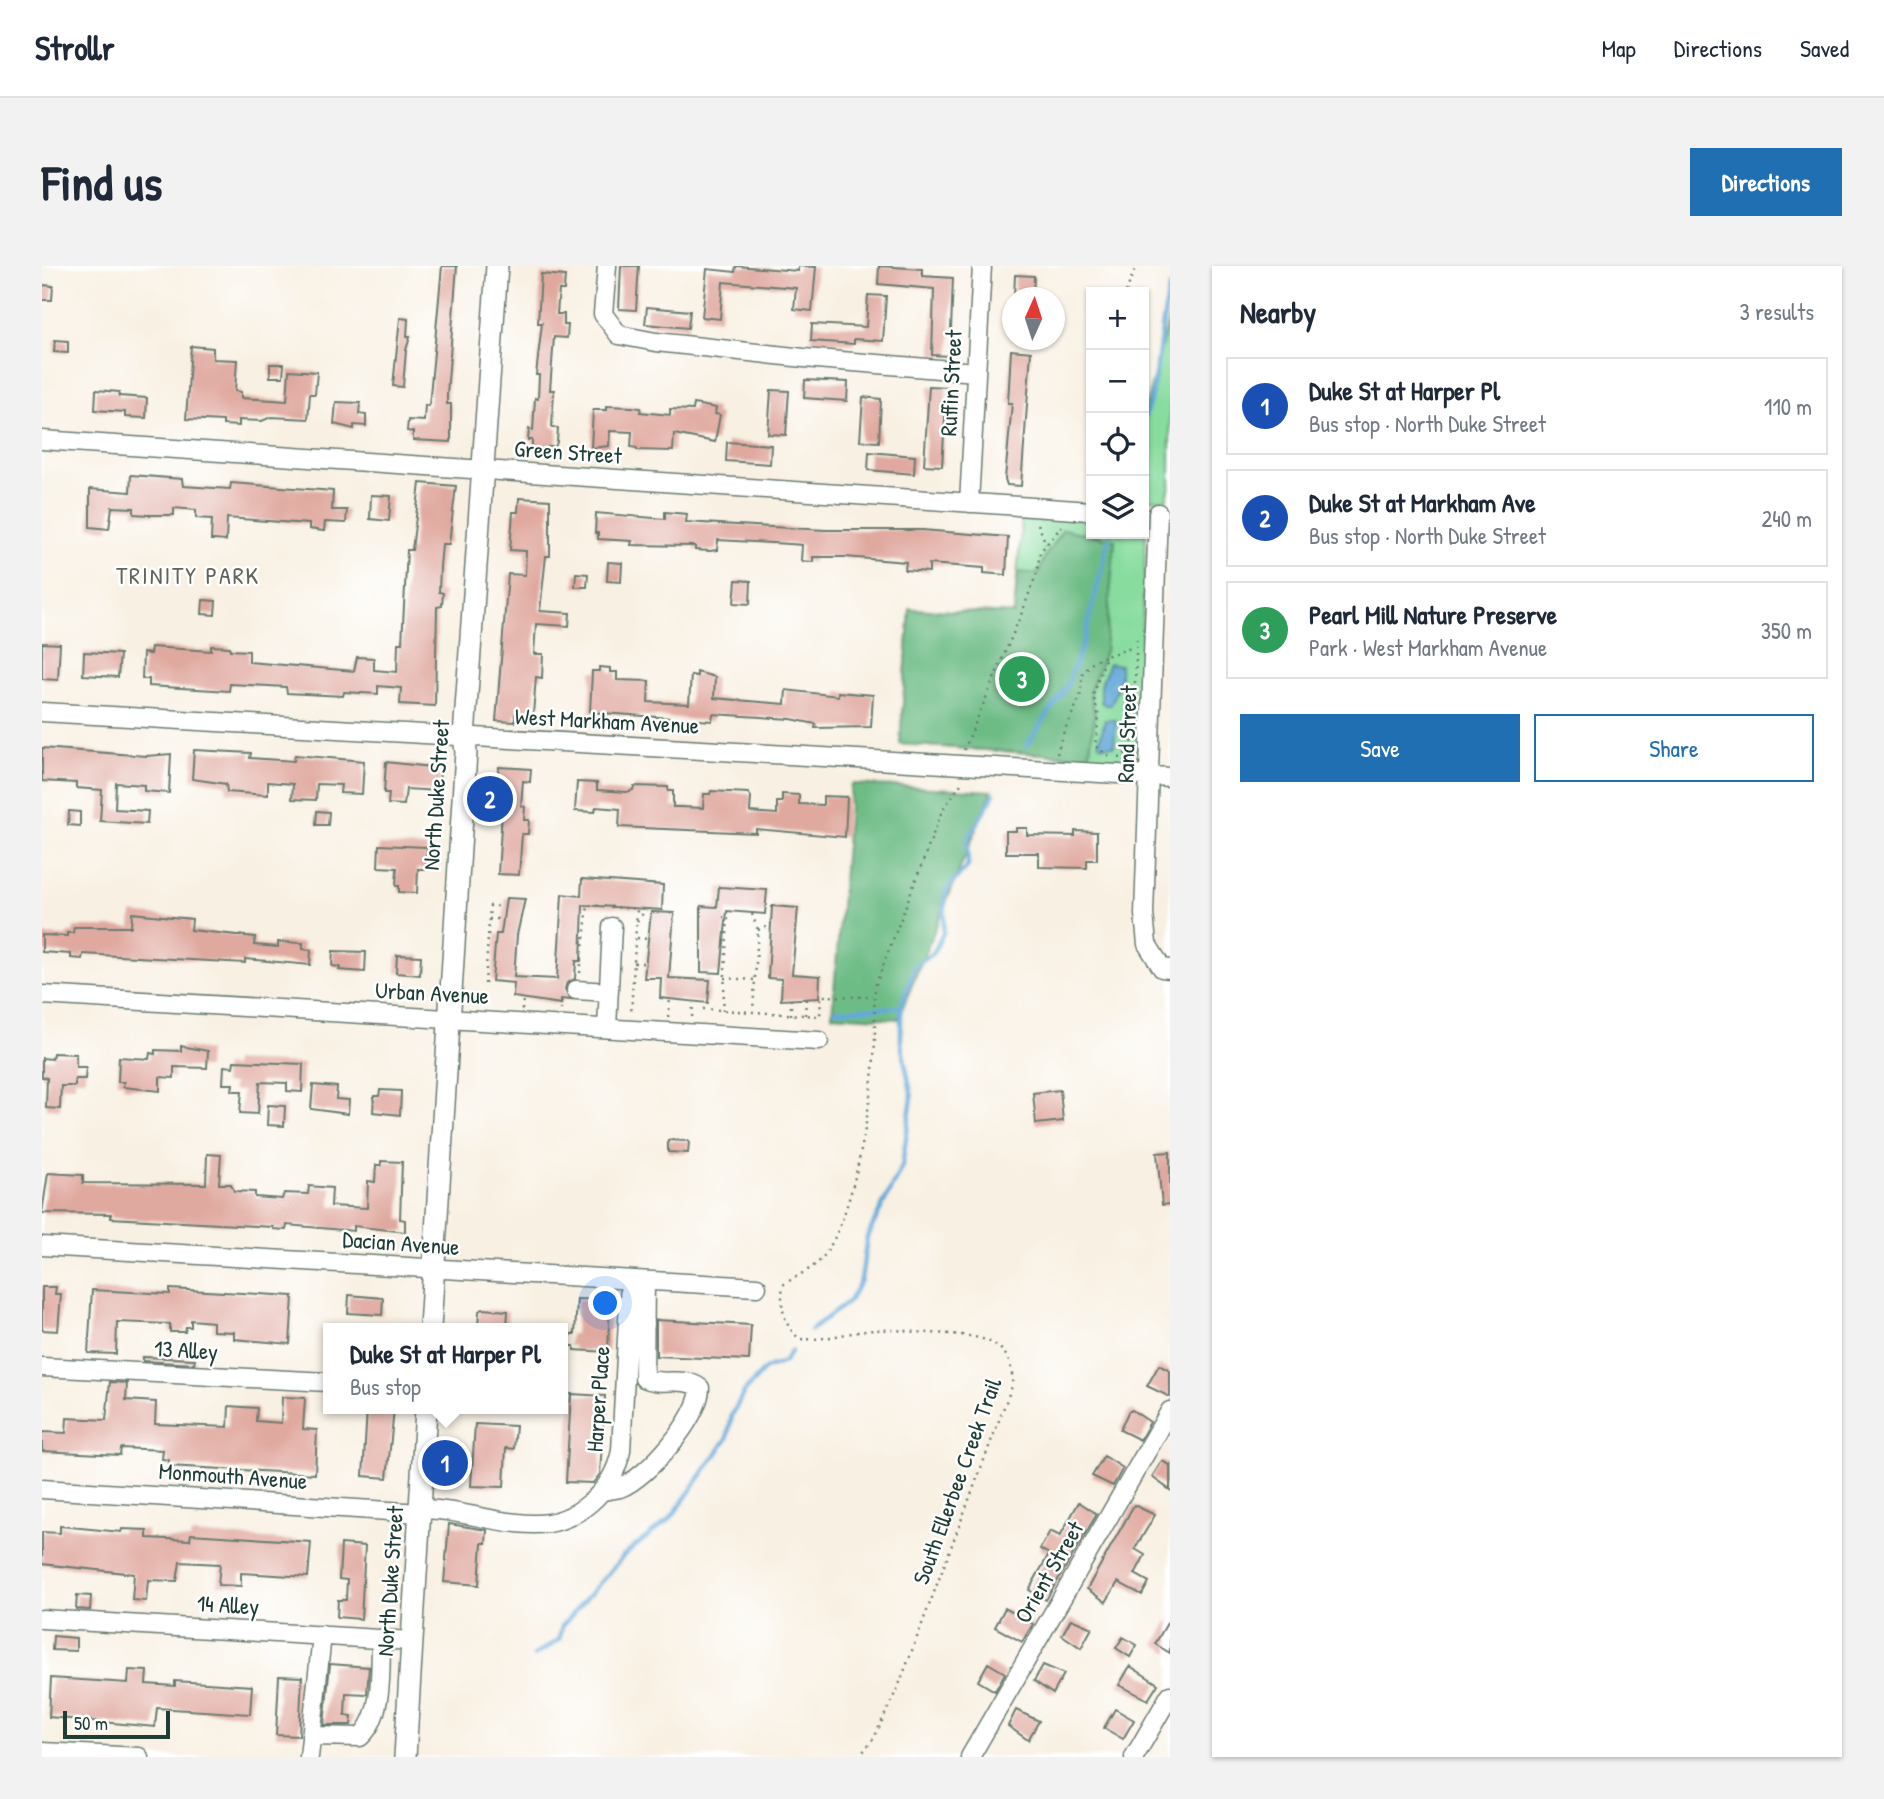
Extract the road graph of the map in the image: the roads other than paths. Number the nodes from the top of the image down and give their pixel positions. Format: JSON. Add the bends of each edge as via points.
{"nodes":[{"id":1,"x":497,"y":266,"type":"edge"},
{"id":2,"x":607,"y":266,"type":"edge"},
{"id":3,"x":982,"y":266,"type":"edge"},
{"id":4,"x":976,"y":372,"type":"junction"},
{"id":5,"x":42,"y":440,"type":"edge"},
{"id":6,"x":483,"y":471,"type":"junction"},
{"id":7,"x":969,"y":503,"type":"junction"},
{"id":8,"x":1086,"y":511,"type":"edge"},
{"id":9,"x":1157,"y":513,"type":"edge"},
{"id":10,"x":1162,"y":631,"type":"edge"},
{"id":11,"x":42,"y":712,"type":"edge"},
{"id":12,"x":464,"y":737,"type":"junction"},
{"id":13,"x":1151,"y":777,"type":"junction"},
{"id":14,"x":1170,"y":778,"type":"edge"},
{"id":15,"x":612,"y":927,"type":"dead end"},
{"id":16,"x":1170,"y":969,"type":"edge"},
{"id":17,"x":578,"y":983,"type":"road end"},
{"id":18,"x":608,"y":992,"type":"junction"},
{"id":19,"x":42,"y":995,"type":"edge"},
{"id":20,"x":449,"y":1018,"type":"junction"},
{"id":21,"x":607,"y":1028,"type":"junction"},
{"id":22,"x":819,"y":1041,"type":"dead end"},
{"id":23,"x":42,"y":1246,"type":"edge"},
{"id":24,"x":432,"y":1270,"type":"junction"},
{"id":25,"x":637,"y":1282,"type":"junction"},
{"id":26,"x":757,"y":1287,"type":"dead end"},
{"id":27,"x":430,"y":1323,"type":"edge"},
{"id":28,"x":42,"y":1367,"type":"edge"},
{"id":29,"x":323,"y":1382,"type":"edge"},
{"id":30,"x":1170,"y":1411,"type":"edge"},
{"id":31,"x":426,"y":1414,"type":"edge"},
{"id":32,"x":42,"y":1489,"type":"edge"},
{"id":33,"x":604,"y":1491,"type":"junction"},
{"id":34,"x":421,"y":1511,"type":"junction"},
{"id":35,"x":42,"y":1619,"type":"edge"},
{"id":36,"x":322,"y":1635,"type":"junction"},
{"id":37,"x":381,"y":1639,"type":"junction"},
{"id":38,"x":412,"y":1641,"type":"junction"},
{"id":39,"x":1170,"y":1695,"type":"edge"},
{"id":40,"x":311,"y":1736,"type":"junction"},
{"id":41,"x":42,"y":1752,"type":"edge"},
{"id":42,"x":139,"y":1757,"type":"edge"},
{"id":43,"x":309,"y":1757,"type":"edge"},
{"id":44,"x":405,"y":1757,"type":"edge"},
{"id":45,"x":970,"y":1757,"type":"edge"},
{"id":46,"x":1134,"y":1757,"type":"edge"}],
"edges":[{"from":1,"to":6,"type":"main road","name":"North Duke Street"},
{"from":2,"to":4,"type":"street","via":[[603,314],[619,335],[804,358]]},
{"from":3,"to":4,"type":"street","name":"Ruffin Street"},
{"from":4,"to":7,"type":"street","name":"Ruffin Street"},
{"from":5,"to":6,"type":"street","name":"Green Street"},
{"from":6,"to":7,"type":"street","name":"Green Street"},
{"from":6,"to":12,"type":"main road","name":"North Duke Street"},
{"from":7,"to":8,"type":"street","name":"Green Street"},
{"from":9,"to":10,"type":"street","name":"Rand Street"},
{"from":10,"to":13,"type":"street","name":"Rand Street"},
{"from":11,"to":12,"type":"street","name":"West Markham Avenue"},
{"from":12,"to":13,"type":"street","name":"West Markham Avenue"},
{"from":12,"to":20,"type":"main road","name":"North Duke Street"},
{"from":13,"to":14,"type":"street","name":"West Markham Avenue"},
{"from":13,"to":16,"type":"street","name":"Rand Street","via":[[1144,915],[1151,955],[1162,968]]},
{"from":15,"to":18,"type":"street"},
{"from":17,"to":18,"type":"street"},
{"from":18,"to":21,"type":"street"},
{"from":19,"to":20,"type":"street","name":"Urban Avenue"},
{"from":20,"to":21,"type":"street","name":"Urban Avenue"},
{"from":20,"to":24,"type":"main road","name":"North Duke Street"},
{"from":21,"to":22,"type":"street","name":"Urban Avenue"},
{"from":23,"to":24,"type":"street","name":"Dacian Avenue"},
{"from":24,"to":25,"type":"street","name":"Dacian Avenue"},
{"from":24,"to":27,"type":"main road","name":"North Duke Street"},
{"from":25,"to":26,"type":"street","name":"Dacian Avenue"},
{"from":25,"to":33,"type":"street","name":"Harper Place","via":[[621,1451]]},
{"from":25,"to":33,"type":"street","via":[[644,1378],[690,1380],[700,1388],[700,1398],[684,1427],[643,1472],[621,1487]]},
{"from":28,"to":29,"type":"street","name":"13 Alley"},
{"from":30,"to":45,"type":"street","name":"Orient Street"},
{"from":31,"to":34,"type":"main road","name":"North Duke Street"},
{"from":32,"to":34,"type":"street","name":"Monmouth Avenue"},
{"from":33,"to":34,"type":"street","name":"Harper Place","via":[[580,1510],[544,1524],[456,1510]]},
{"from":34,"to":38,"type":"main road","name":"North Duke Street"},
{"from":35,"to":36,"type":"street","name":"14 Alley"},
{"from":36,"to":37,"type":"street","name":"14 Alley"},
{"from":36,"to":40,"type":"street"},
{"from":37,"to":38,"type":"street","name":"14 Alley"},
{"from":37,"to":40,"type":"street","via":[[379,1694],[367,1731],[360,1737]]},
{"from":38,"to":44,"type":"main road","name":"North Duke Street"},
{"from":39,"to":46,"type":"street"},
{"from":40,"to":43,"type":"street"},
{"from":41,"to":42,"type":"street"}]}
